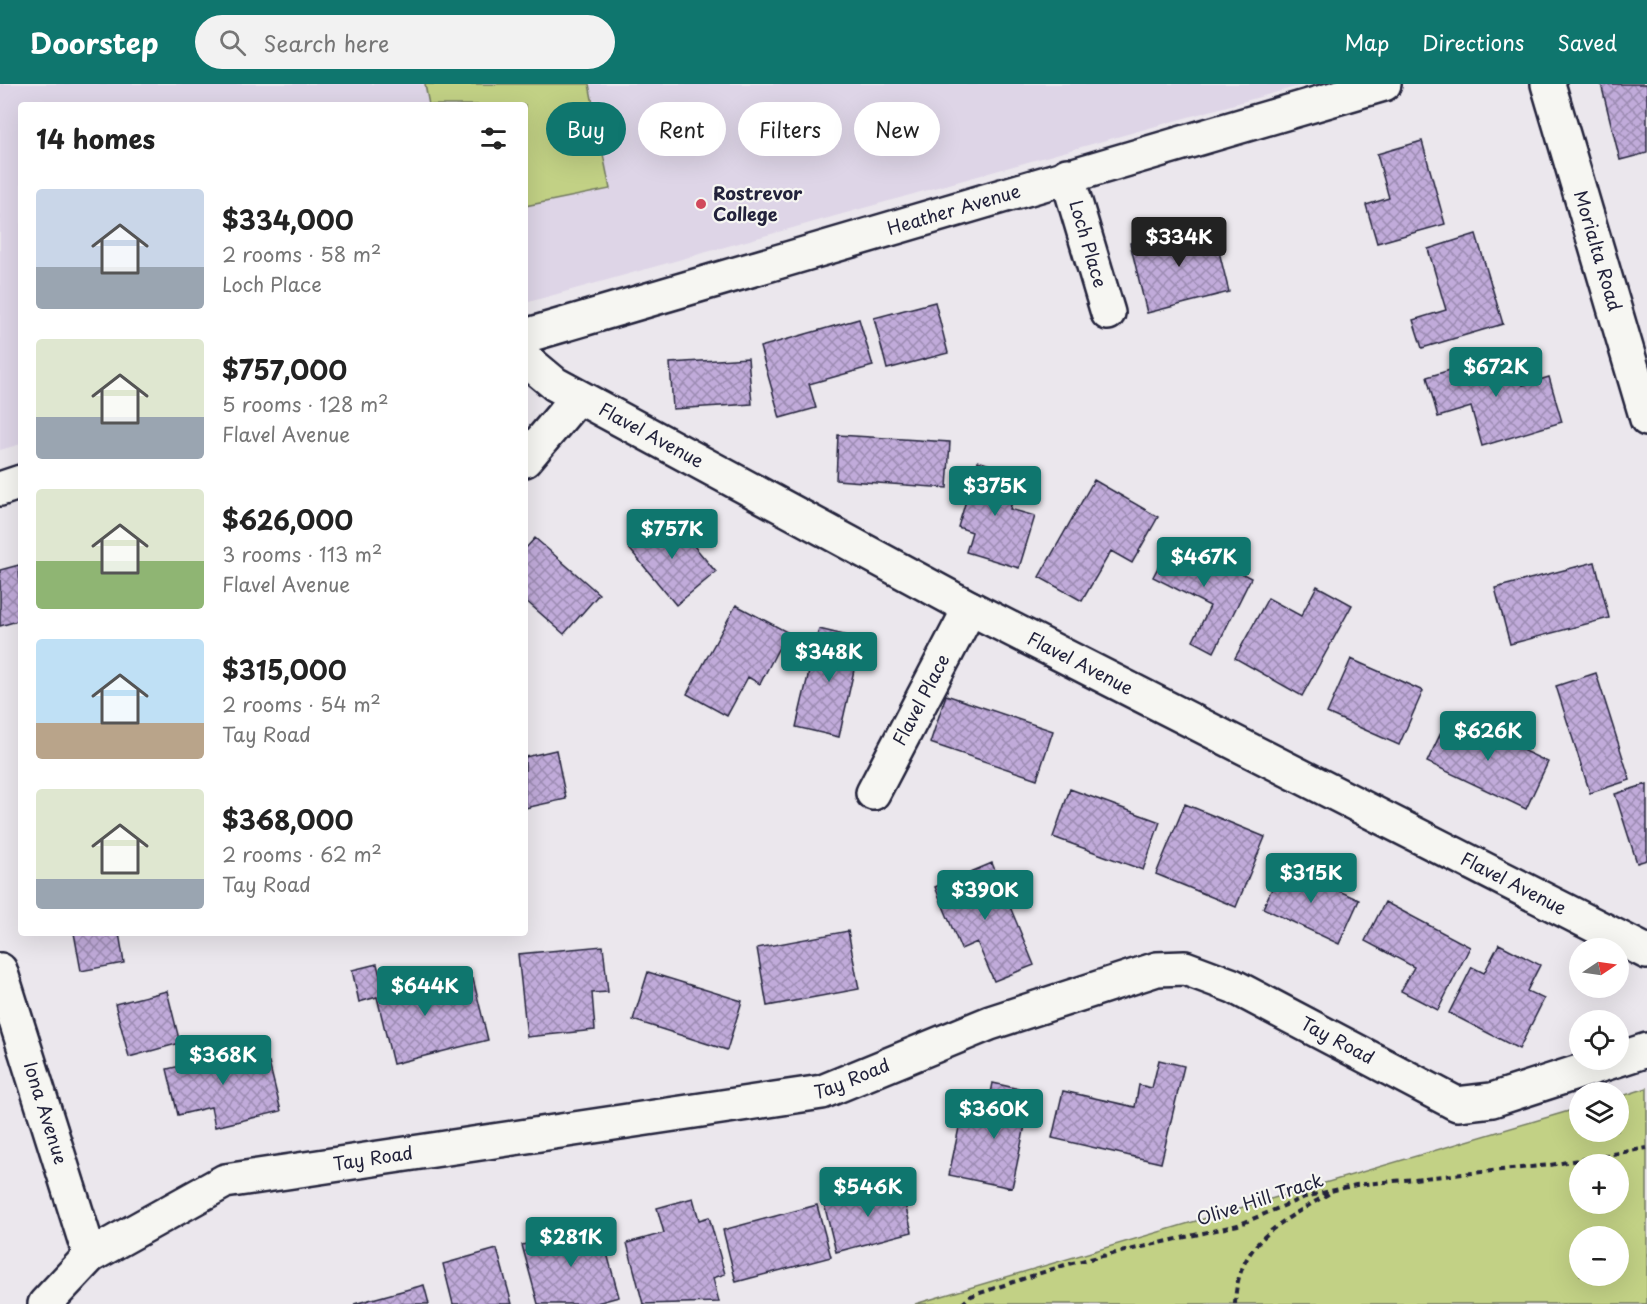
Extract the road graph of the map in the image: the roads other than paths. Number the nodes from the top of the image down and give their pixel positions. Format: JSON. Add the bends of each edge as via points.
{"nodes":[{"id":1,"x":1384,"y":84,"type":"edge"},
{"id":2,"x":1548,"y":84,"type":"edge"},
{"id":3,"x":1067,"y":175,"type":"junction"},
{"id":4,"x":1108,"y":313,"type":"dead end"},
{"id":5,"x":528,"y":335,"type":"edge"},
{"id":6,"x":528,"y":362,"type":"edge"},
{"id":7,"x":578,"y":397,"type":"junction"},
{"id":8,"x":1647,"y":418,"type":"edge"},
{"id":9,"x":528,"y":456,"type":"edge"},
{"id":10,"x":18,"y":483,"type":"edge"},
{"id":11,"x":0,"y":489,"type":"edge"},
{"id":12,"x":970,"y":608,"type":"junction"},
{"id":13,"x":873,"y":793,"type":"dead end"},
{"id":14,"x":1647,"y":952,"type":"edge"},
{"id":15,"x":0,"y":970,"type":"edge"},
{"id":16,"x":1647,"y":1050,"type":"edge"},
{"id":17,"x":90,"y":1256,"type":"junction"},
{"id":18,"x":45,"y":1304,"type":"edge"}],
"edges":[{"from":1,"to":3,"type":"street","name":"Heather Avenue"},
{"from":2,"to":8,"type":"street","name":"Morialta Road"},
{"from":3,"to":4,"type":"street","name":"Loch Place"},
{"from":3,"to":5,"type":"street","name":"Heather Avenue"},
{"from":6,"to":7,"type":"street","name":"Flavel Avenue"},
{"from":7,"to":9,"type":"street"},
{"from":7,"to":12,"type":"street","name":"Flavel Avenue"},
{"from":10,"to":11,"type":"street"},
{"from":12,"to":13,"type":"street","name":"Flavel Place"},
{"from":12,"to":14,"type":"street","name":"Flavel Avenue"},
{"from":15,"to":17,"type":"street","name":"Iona Avenue"},
{"from":16,"to":17,"type":"street","name":"Tay Road","via":[[1492,1100],[1457,1104],[1233,986],[1185,968],[1156,969],[990,1023],[822,1092],[225,1181]]},
{"from":17,"to":18,"type":"street","name":"Tay Road"}]}
